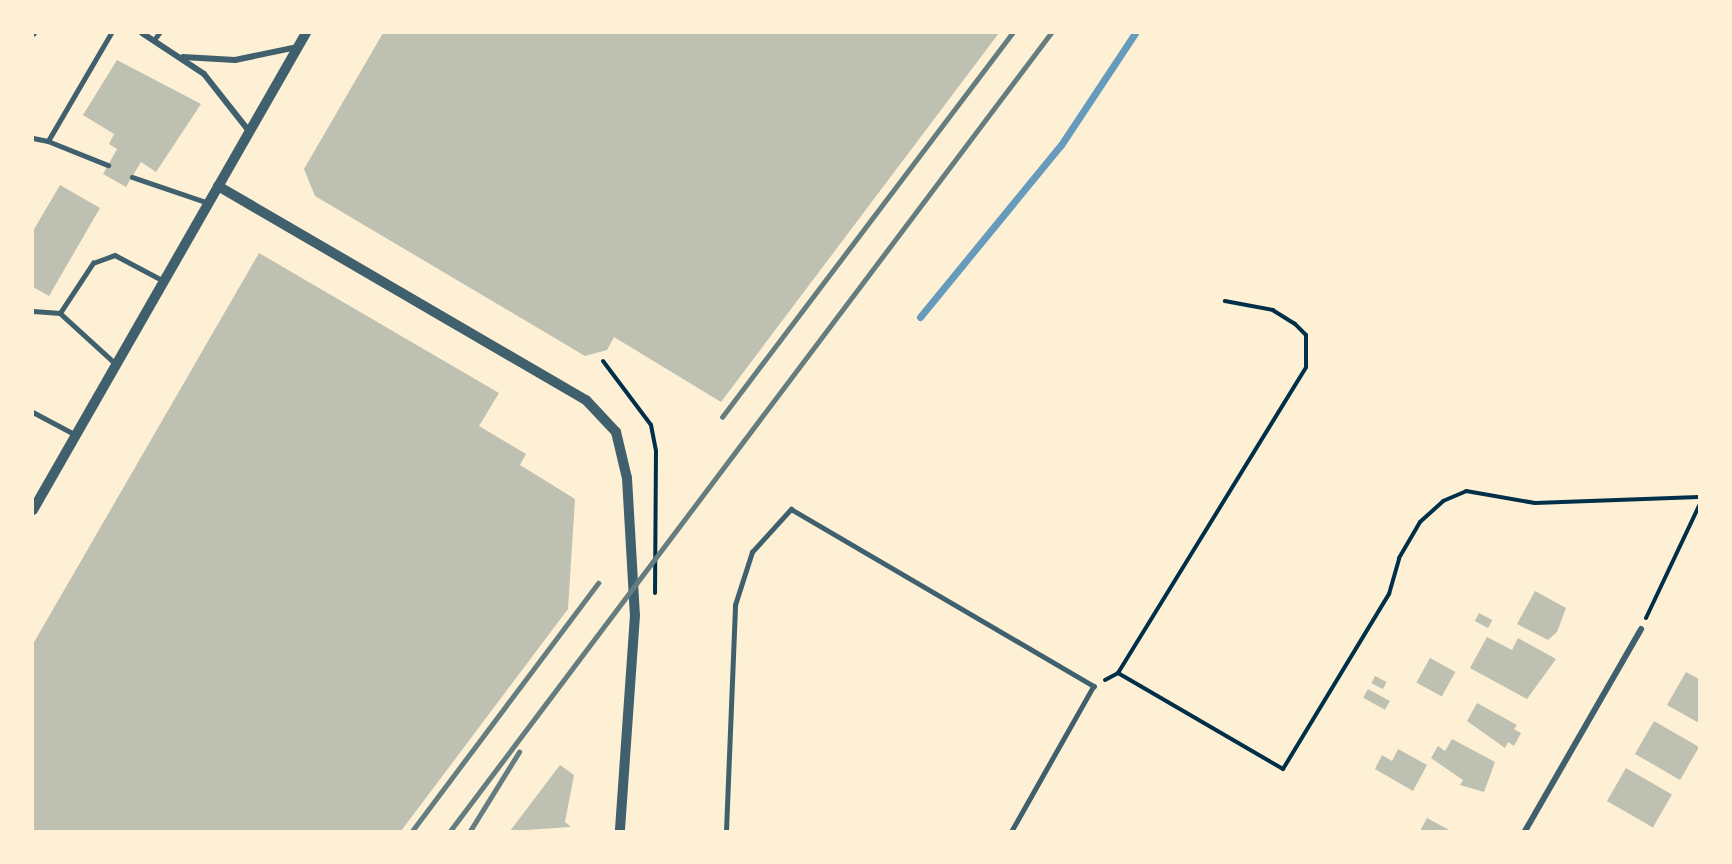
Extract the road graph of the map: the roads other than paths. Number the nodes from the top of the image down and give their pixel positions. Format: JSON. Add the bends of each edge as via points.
{"nodes":[{"id":1,"x":111,"y":33,"type":"edge"},
{"id":2,"x":142,"y":33,"type":"edge"},
{"id":3,"x":159,"y":33,"type":"edge"},
{"id":4,"x":306,"y":33,"type":"edge"},
{"id":5,"x":154,"y":40,"type":"junction"},
{"id":6,"x":299,"y":46,"type":"junction"},
{"id":7,"x":182,"y":57,"type":"junction"},
{"id":8,"x":249,"y":131,"type":"junction"},
{"id":9,"x":33,"y":138,"type":"edge"},
{"id":10,"x":48,"y":141,"type":"junction"},
{"id":11,"x":108,"y":165,"type":"dead end"},
{"id":12,"x":132,"y":177,"type":"dead end"},
{"id":13,"x":218,"y":186,"type":"junction"},
{"id":14,"x":209,"y":203,"type":"junction"},
{"id":15,"x":164,"y":281,"type":"junction"},
{"id":16,"x":33,"y":311,"type":"edge"},
{"id":17,"x":60,"y":313,"type":"junction"},
{"id":18,"x":117,"y":364,"type":"junction"},
{"id":19,"x":33,"y":412,"type":"edge"},
{"id":20,"x":76,"y":435,"type":"junction"},
{"id":21,"x":33,"y":510,"type":"edge"},
{"id":22,"x":1641,"y":630,"type":"road end"},
{"id":23,"x":620,"y":831,"type":"edge"},
{"id":24,"x":726,"y":831,"type":"edge"},
{"id":25,"x":1011,"y":831,"type":"edge"},
{"id":26,"x":1525,"y":831,"type":"edge"}],
"edges":[{"from":1,"to":10,"type":"lane"},
{"from":2,"to":5,"type":"street"},
{"from":3,"to":5,"type":"lane"},
{"from":4,"to":6,"type":"street"},
{"from":5,"to":7,"type":"street"},
{"from":6,"to":7,"type":"street","via":[[235,60]]},
{"from":6,"to":8,"type":"street"},
{"from":7,"to":8,"type":"street","via":[[225,96]]},
{"from":8,"to":13,"type":"street"},
{"from":9,"to":10,"type":"lane"},
{"from":10,"to":11,"type":"lane"},
{"from":12,"to":14,"type":"lane"},
{"from":13,"to":14,"type":"street"},
{"from":13,"to":23,"type":"street","via":[[586,400],[616,432],[627,478],[635,615]]},
{"from":14,"to":15,"type":"street"},
{"from":15,"to":17,"type":"lane","via":[[116,255],[93,263]]},
{"from":15,"to":18,"type":"street"},
{"from":16,"to":17,"type":"lane"},
{"from":17,"to":18,"type":"lane"},
{"from":18,"to":20,"type":"street"},
{"from":19,"to":20,"type":"lane"},
{"from":20,"to":21,"type":"street"},
{"from":22,"to":26,"type":"street"},
{"from":24,"to":25,"type":"lane","via":[[735,605],[752,552],[791,509],[1094,686]]}]}
